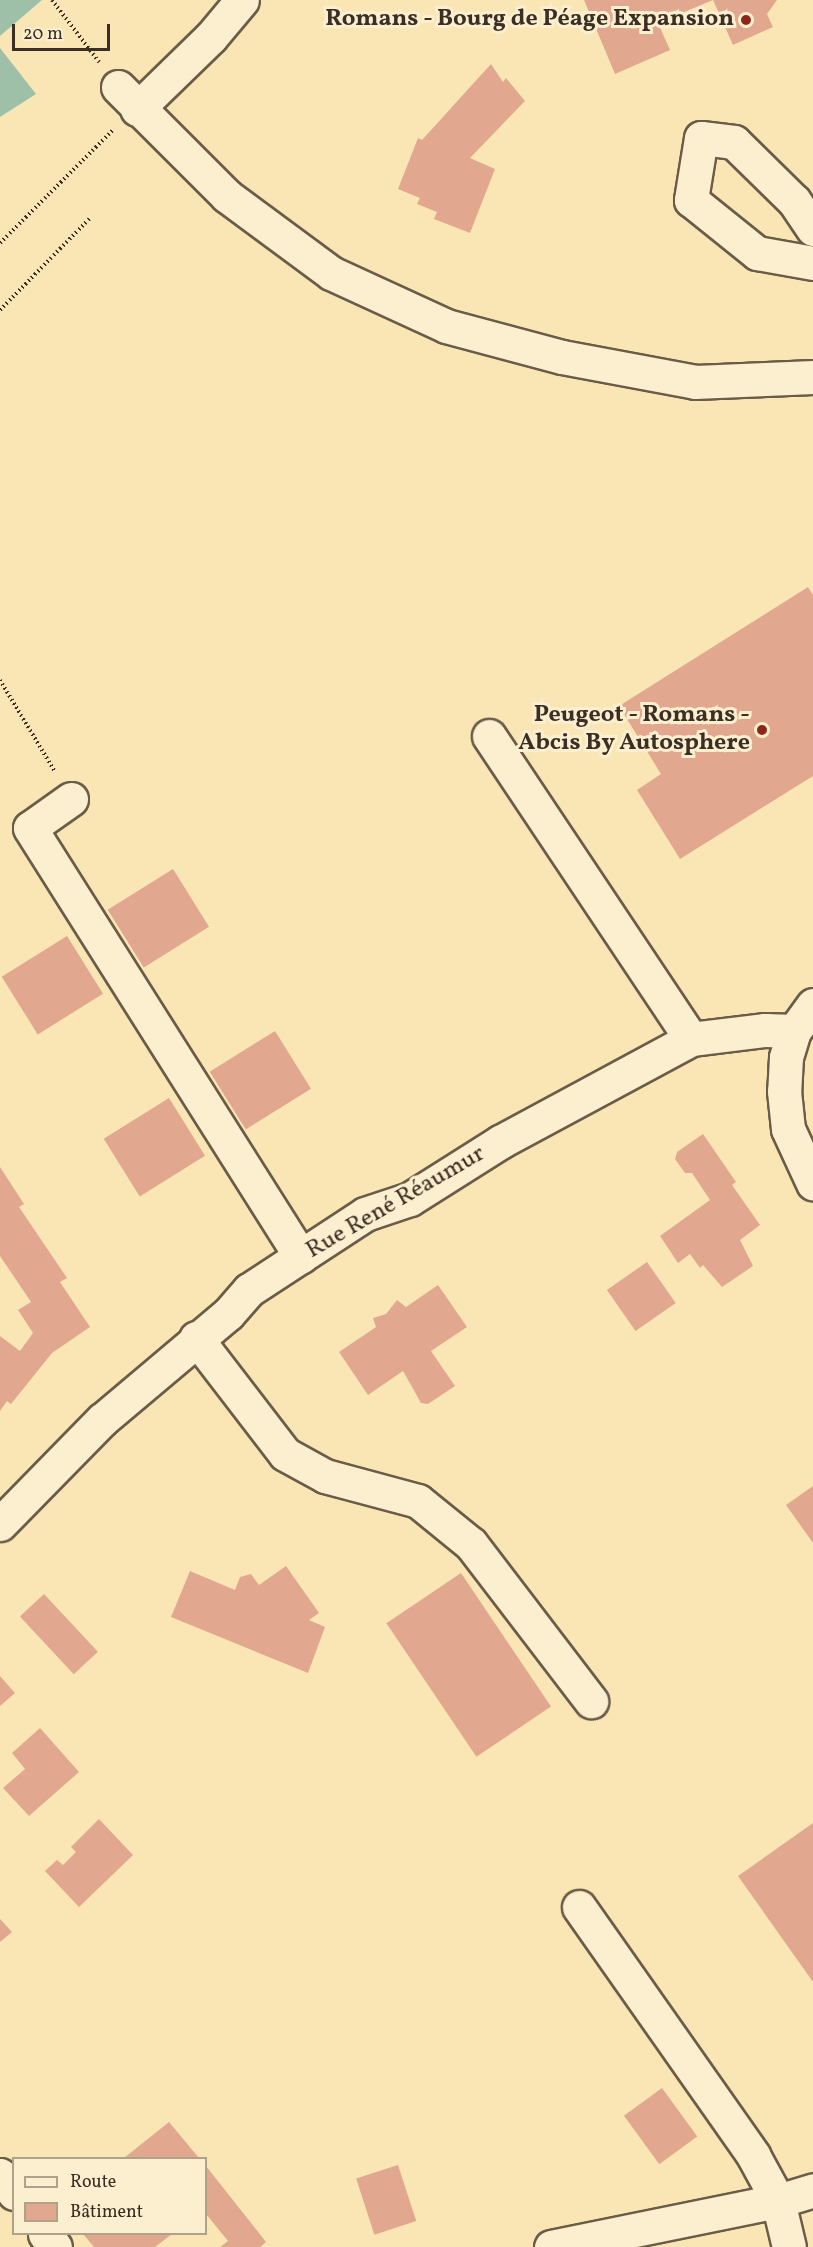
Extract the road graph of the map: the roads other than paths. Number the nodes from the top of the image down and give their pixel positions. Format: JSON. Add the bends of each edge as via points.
{"nodes":[{"id":1,"x":242,"y":0,"type":"edge"},
{"id":2,"x":813,"y":229,"type":"edge"},
{"id":3,"x":813,"y":263,"type":"edge"},
{"id":4,"x":813,"y":377,"type":"edge"},
{"id":5,"x":489,"y":736,"type":"dead end"},
{"id":6,"x":71,"y":799,"type":"road end"},
{"id":7,"x":813,"y":1005,"type":"edge"},
{"id":8,"x":794,"y":1031,"type":"junction"},
{"id":9,"x":691,"y":1039,"type":"junction"},
{"id":10,"x":813,"y":1183,"type":"edge"},
{"id":11,"x":301,"y":1257,"type":"junction"},
{"id":12,"x":196,"y":1338,"type":"junction"},
{"id":13,"x":0,"y":1524,"type":"edge"},
{"id":14,"x":591,"y":1701,"type":"dead end"},
{"id":15,"x":579,"y":1907,"type":"dead end"},
{"id":16,"x":0,"y":2175,"type":"edge"},
{"id":17,"x":12,"y":2190,"type":"edge"},
{"id":18,"x":813,"y":2190,"type":"edge"},
{"id":19,"x":778,"y":2201,"type":"junction"},
{"id":20,"x":46,"y":2235,"type":"edge"},
{"id":21,"x":55,"y":2247,"type":"edge"},
{"id":22,"x":551,"y":2247,"type":"edge"},
{"id":23,"x":789,"y":2247,"type":"edge"}],
"edges":[{"from":1,"to":4,"type":"street","via":[[211,37],[127,98],[227,196],[331,273],[446,326],[562,357],[695,382]]},
{"from":2,"to":3,"type":"street","via":[[794,201],[734,141],[701,138],[691,200],[757,253]]},
{"from":5,"to":9,"type":"street"},
{"from":6,"to":11,"type":"street","via":[[30,828]]},
{"from":7,"to":8,"type":"street"},
{"from":8,"to":9,"type":"street","name":"Rue René Réaumur","via":[[765,1030]]},
{"from":8,"to":10,"type":"street","via":[[786,1057],[788,1129]]},
{"from":9,"to":11,"type":"street","name":"Rue René Réaumur","via":[[500,1142],[410,1199],[365,1214]]},
{"from":11,"to":12,"type":"street","name":"Rue René Réaumur","via":[[249,1290],[228,1314]]},
{"from":12,"to":13,"type":"street","name":"Rue René Réaumur","via":[[102,1420]]},
{"from":12,"to":14,"type":"street","via":[[285,1454],[325,1476],[418,1501],[471,1544]]},
{"from":15,"to":19,"type":"street","via":[[753,2155]]},
{"from":16,"to":17,"type":"street"},
{"from":18,"to":19,"type":"street"},
{"from":19,"to":22,"type":"street"},
{"from":19,"to":23,"type":"street"},
{"from":20,"to":21,"type":"street"}]}
